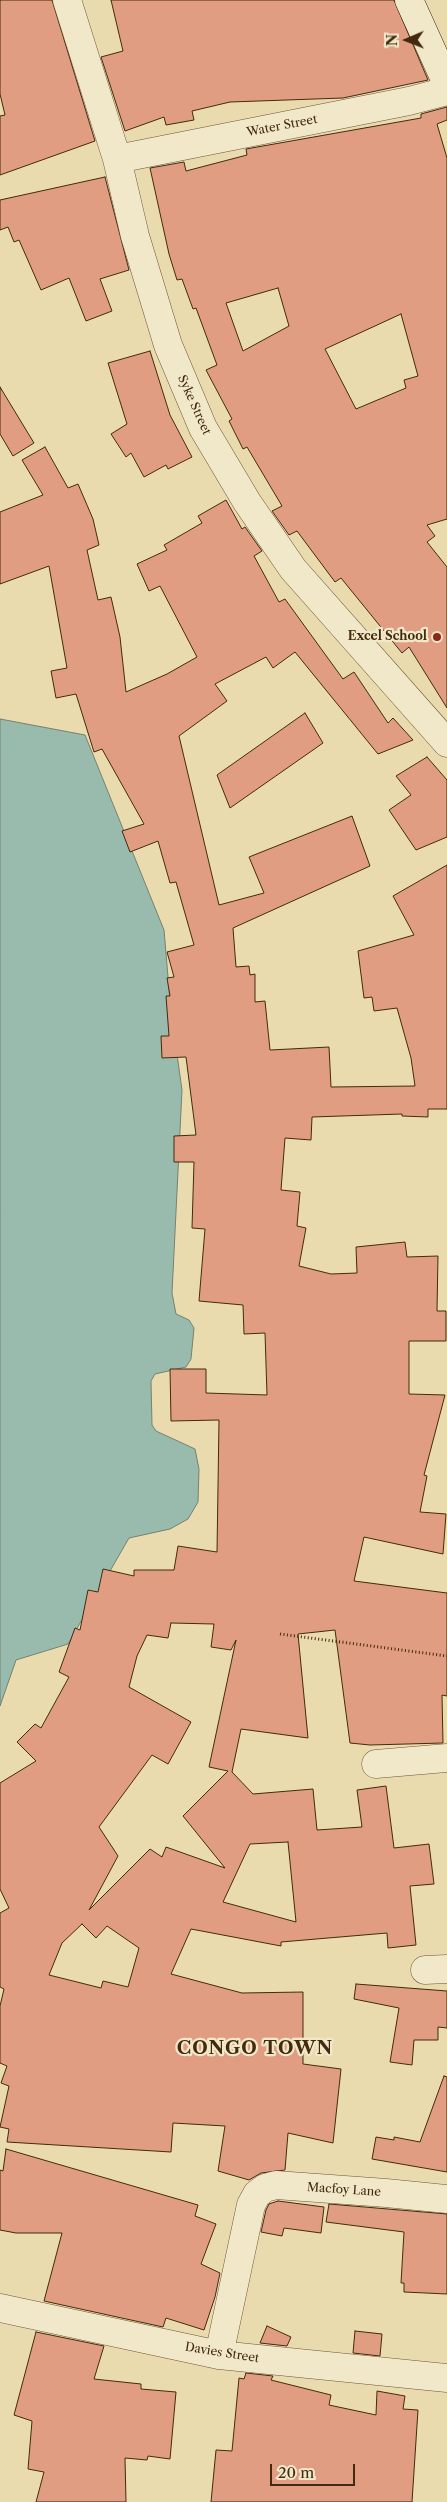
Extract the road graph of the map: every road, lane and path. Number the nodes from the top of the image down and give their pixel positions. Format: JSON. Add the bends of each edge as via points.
{"nodes":[{"id":1,"x":67,"y":0,"type":"edge"},
{"id":2,"x":409,"y":0,"type":"edge"},
{"id":3,"x":447,"y":84,"type":"edge"},
{"id":4,"x":447,"y":91,"type":"edge"},
{"id":5,"x":117,"y":159,"type":"junction"},
{"id":6,"x":447,"y":744,"type":"edge"},
{"id":7,"x":280,"y":1634,"type":"dead end"},
{"id":8,"x":447,"y":1656,"type":"edge"},
{"id":9,"x":447,"y":1758,"type":"edge"},
{"id":10,"x":376,"y":1764,"type":"dead end"},
{"id":11,"x":447,"y":2199,"type":"edge"},
{"id":12,"x":0,"y":2308,"type":"edge"},
{"id":13,"x":219,"y":2355,"type":"junction"},
{"id":14,"x":447,"y":2378,"type":"edge"}],
"edges":[{"from":1,"to":5,"type":"street","name":"Syke Street"},
{"from":2,"to":3,"type":"street"},
{"from":4,"to":5,"type":"street","name":"Water Street"},
{"from":5,"to":6,"type":"street","name":"Syke Street","via":[[135,236],[168,345],[203,428],[246,502],[293,569]]},
{"from":7,"to":8,"type":"path"},
{"from":9,"to":10,"type":"street"},
{"from":11,"to":13,"type":"street","name":"Macfoy Lane","via":[[386,2192],[265,2188],[251,2205]]},
{"from":12,"to":13,"type":"street","name":"Davies Street"},
{"from":13,"to":14,"type":"street","name":"Davies Street"}]}
